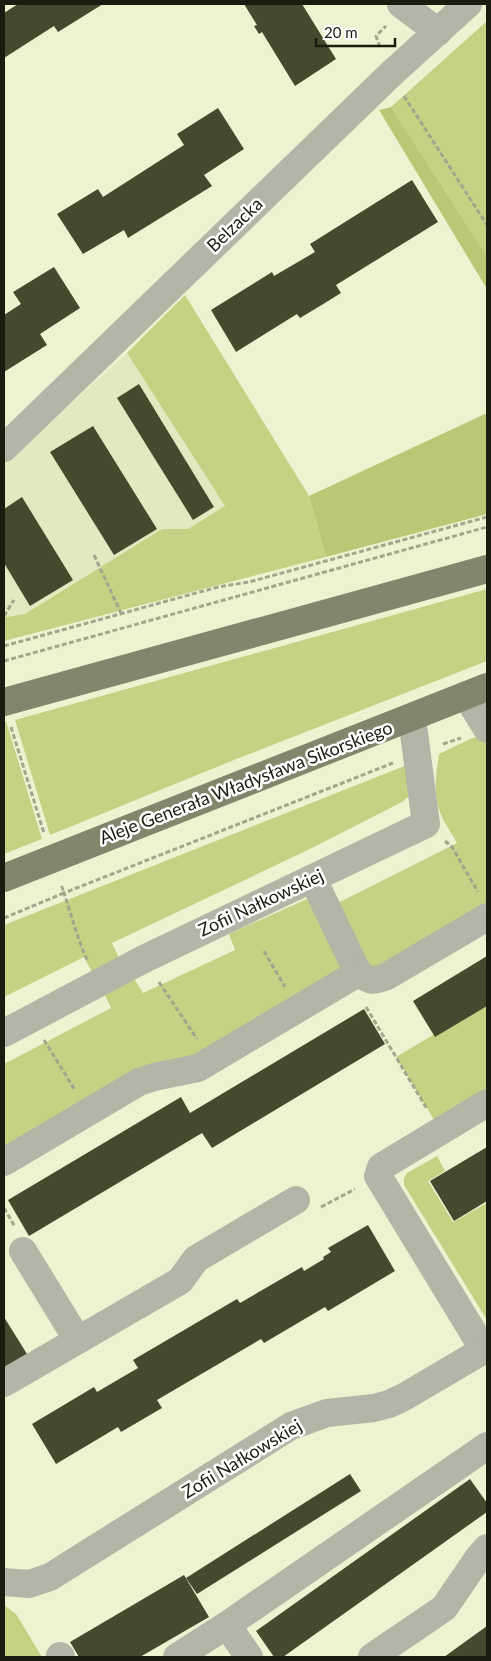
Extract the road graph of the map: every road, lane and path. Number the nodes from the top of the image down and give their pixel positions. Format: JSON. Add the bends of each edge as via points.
{"nodes":[{"id":1,"x":401,"y":4,"type":"edge"},
{"id":2,"x":468,"y":4,"type":"edge"},
{"id":3,"x":438,"y":32,"type":"junction"},
{"id":4,"x":391,"y":74,"type":"junction"},
{"id":5,"x":487,"y":225,"type":"edge"},
{"id":6,"x":4,"y":448,"type":"edge"},
{"id":7,"x":487,"y":517,"type":"edge"},
{"id":8,"x":487,"y":527,"type":"edge"},
{"id":9,"x":94,"y":555,"type":"dead end"},
{"id":10,"x":487,"y":569,"type":"edge"},
{"id":11,"x":14,"y":600,"type":"dead end"},
{"id":12,"x":122,"y":614,"type":"junction"},
{"id":13,"x":4,"y":616,"type":"edge"},
{"id":14,"x":4,"y":646,"type":"edge"},
{"id":15,"x":4,"y":660,"type":"edge"},
{"id":16,"x":477,"y":691,"type":"edge"},
{"id":17,"x":7,"y":713,"type":"edge"},
{"id":18,"x":412,"y":718,"type":"junction"},
{"id":19,"x":478,"y":732,"type":"edge"},
{"id":20,"x":417,"y":753,"type":"junction"},
{"id":21,"x":426,"y":824,"type":"junction"},
{"id":22,"x":52,"y":859,"type":"junction"},
{"id":23,"x":4,"y":878,"type":"edge"},
{"id":24,"x":312,"y":879,"type":"junction"},
{"id":25,"x":64,"y":893,"type":"junction"},
{"id":26,"x":485,"y":908,"type":"edge"},
{"id":27,"x":4,"y":918,"type":"edge"},
{"id":28,"x":264,"y":951,"type":"dead end"},
{"id":29,"x":144,"y":959,"type":"junction"},
{"id":30,"x":354,"y":976,"type":"junction"},
{"id":31,"x":97,"y":983,"type":"junction"},
{"id":32,"x":298,"y":1010,"type":"junction"},
{"id":33,"x":30,"y":1019,"type":"junction"},
{"id":34,"x":4,"y":1033,"type":"edge"},
{"id":35,"x":211,"y":1060,"type":"junction"},
{"id":36,"x":487,"y":1103,"type":"edge"},
{"id":37,"x":88,"y":1112,"type":"junction"},
{"id":38,"x":440,"y":1131,"type":"junction"},
{"id":39,"x":4,"y":1162,"type":"edge"},
{"id":40,"x":378,"y":1176,"type":"junction"},
{"id":41,"x":296,"y":1200,"type":"joint"},
{"id":42,"x":23,"y":1251,"type":"dead end"},
{"id":43,"x":77,"y":1339,"type":"junction"},
{"id":44,"x":486,"y":1349,"type":"edge"},
{"id":45,"x":4,"y":1383,"type":"edge"},
{"id":46,"x":487,"y":1446,"type":"edge"},
{"id":47,"x":487,"y":1548,"type":"edge"},
{"id":48,"x":4,"y":1582,"type":"edge"},
{"id":49,"x":227,"y":1625,"type":"junction"},
{"id":50,"x":177,"y":1657,"type":"edge"},
{"id":51,"x":249,"y":1657,"type":"edge"},
{"id":52,"x":372,"y":1657,"type":"edge"}],
"edges":[{"from":1,"to":3,"type":"street"},
{"from":2,"to":3,"type":"street","name":"Belzacka"},
{"from":3,"to":4,"type":"street","name":"Belzacka"},
{"from":4,"to":5,"type":"path"},
{"from":4,"to":6,"type":"street","name":"Belzacka"},
{"from":7,"to":12,"type":"path"},
{"from":8,"to":15,"type":"path"},
{"from":9,"to":12,"type":"path"},
{"from":10,"to":17,"type":"main road"},
{"from":11,"to":13,"type":"path"},
{"from":12,"to":14,"type":"path"},
{"from":16,"to":18,"type":"main road","name":"Aleje Generała Władysława Sikorskiego"},
{"from":16,"to":19,"type":"street"},
{"from":17,"to":22,"type":"path"},
{"from":18,"to":20,"type":"street"},
{"from":18,"to":22,"type":"main road","name":"Aleje Generała Władysława Sikorskiego"},
{"from":19,"to":20,"type":"path"},
{"from":20,"to":21,"type":"street"},
{"from":20,"to":25,"type":"path"},
{"from":21,"to":24,"type":"street","name":"Zofii Nałkowskiej"},
{"from":21,"to":26,"type":"path","via":[[452,847]]},
{"from":22,"to":23,"type":"main road","name":"Aleje Generała Władysława Sikorskiego"},
{"from":22,"to":25,"type":"path"},
{"from":24,"to":29,"type":"street","name":"Zofii Nałkowskiej"},
{"from":24,"to":30,"type":"street"},
{"from":25,"to":27,"type":"path"},
{"from":25,"to":31,"type":"path","via":[[78,940]]},
{"from":26,"to":30,"type":"street","via":[[387,976],[376,981]]},
{"from":28,"to":32,"type":"path"},
{"from":29,"to":31,"type":"street","name":"Zofii Nałkowskiej"},
{"from":29,"to":35,"type":"path"},
{"from":30,"to":32,"type":"street"},
{"from":30,"to":38,"type":"path"},
{"from":31,"to":33,"type":"street","name":"Zofii Nałkowskiej"},
{"from":32,"to":35,"type":"street"},
{"from":33,"to":34,"type":"street","name":"Zofii Nałkowskiej"},
{"from":33,"to":37,"type":"path"},
{"from":35,"to":37,"type":"street","via":[[198,1068],[145,1080]]},
{"from":36,"to":38,"type":"street"},
{"from":37,"to":39,"type":"street"},
{"from":38,"to":40,"type":"street","via":[[381,1167]]},
{"from":40,"to":41,"type":"path","via":[[316,1210]]},
{"from":40,"to":44,"type":"street"},
{"from":41,"to":43,"type":"street","via":[[196,1259],[180,1281]]},
{"from":42,"to":43,"type":"street"},
{"from":43,"to":45,"type":"street"},
{"from":44,"to":48,"type":"street","name":"Zofii Nałkowskiej","via":[[389,1404],[327,1413],[291,1426],[50,1577],[30,1584]]},
{"from":46,"to":49,"type":"street"},
{"from":47,"to":52,"type":"street","via":[[444,1608]]},
{"from":49,"to":50,"type":"street"},
{"from":49,"to":51,"type":"street"}]}
